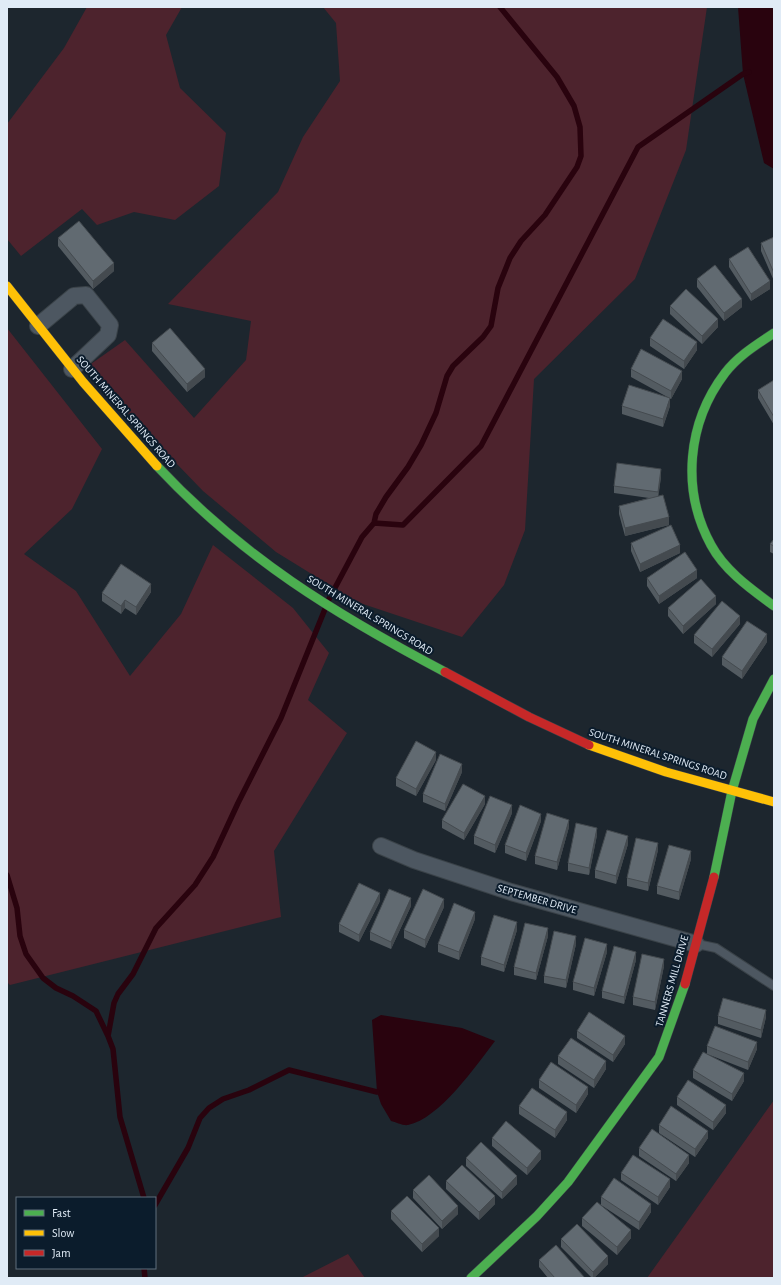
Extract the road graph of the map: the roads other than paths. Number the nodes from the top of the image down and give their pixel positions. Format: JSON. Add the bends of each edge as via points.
{"nodes":[{"id":1,"x":7,"y":286,"type":"edge"},
{"id":2,"x":38,"y":326,"type":"junction"},
{"id":3,"x":774,"y":333,"type":"edge"},
{"id":4,"x":72,"y":368,"type":"junction"},
{"id":5,"x":774,"y":606,"type":"edge"},
{"id":6,"x":774,"y":679,"type":"edge"},
{"id":7,"x":732,"y":791,"type":"junction"},
{"id":8,"x":774,"y":802,"type":"edge"},
{"id":9,"x":381,"y":846,"type":"dead end"},
{"id":10,"x":696,"y":944,"type":"junction"},
{"id":11,"x":774,"y":986,"type":"edge"},
{"id":12,"x":471,"y":1278,"type":"edge"}],
"edges":[{"from":1,"to":2,"type":"street","name":"SOUTH MINERAL SPRINGS ROAD"},
{"from":2,"to":4,"type":"street","name":"SOUTH MINERAL SPRINGS ROAD"},
{"from":2,"to":4,"type":"street","via":[[74,296],[86,296],[110,325],[108,335]]},
{"from":3,"to":5,"type":"street","via":[[758,341],[721,376],[702,411],[693,440],[691,473],[702,525],[712,546],[741,581]]},
{"from":4,"to":7,"type":"street","name":"SOUTH MINERAL SPRINGS ROAD","via":[[143,451],[193,502],[238,543],[325,604],[561,733],[634,761]]},
{"from":6,"to":7,"type":"street","name":"TANNERS MILL DRIVE","via":[[753,719]]},
{"from":7,"to":8,"type":"street","name":"SOUTH MINERAL SPRINGS ROAD"},
{"from":7,"to":10,"type":"street","name":"TANNERS MILL DRIVE","via":[[721,848]]},
{"from":9,"to":10,"type":"street","name":"SEPTEMBER DRIVE","via":[[414,860],[511,892]]},
{"from":10,"to":11,"type":"lane","via":[[716,948]]},
{"from":10,"to":12,"type":"street","name":"TANNERS MILL DRIVE","via":[[673,1024],[652,1068],[568,1182],[537,1216]]}]}
